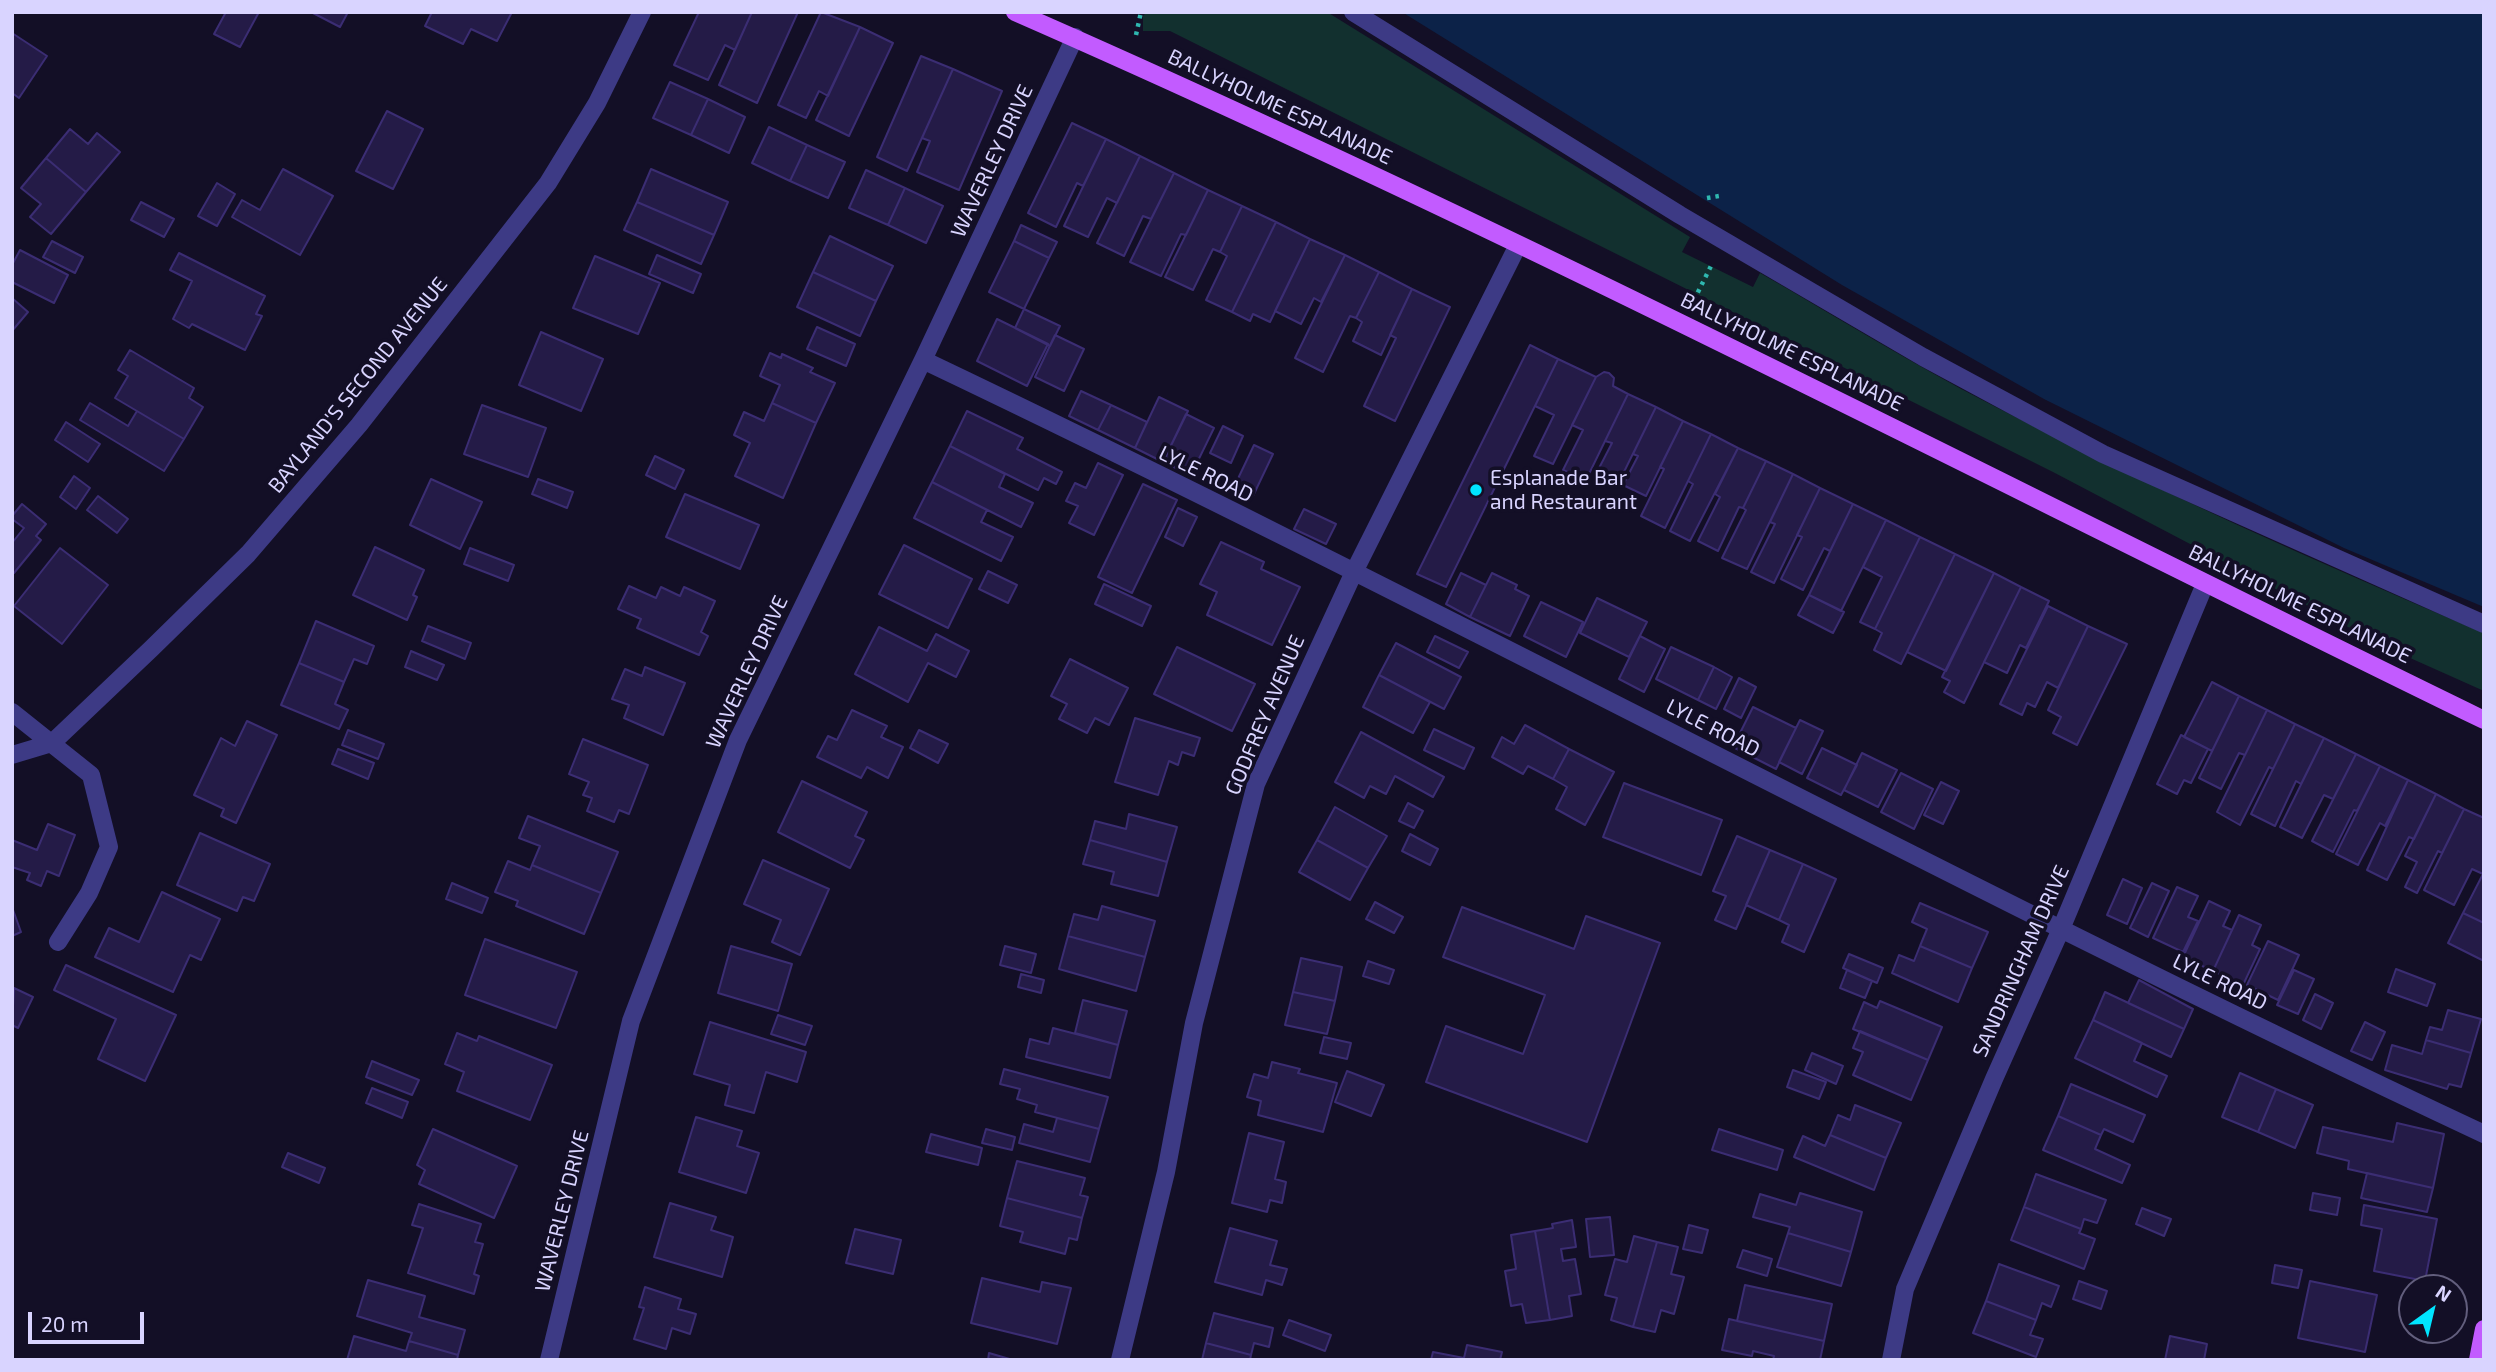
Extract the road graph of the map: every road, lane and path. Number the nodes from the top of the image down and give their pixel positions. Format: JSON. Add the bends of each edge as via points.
{"nodes":[{"id":1,"x":642,"y":12,"type":"edge"},
{"id":2,"x":1016,"y":12,"type":"edge"},
{"id":3,"x":1353,"y":12,"type":"edge"},
{"id":4,"x":1075,"y":37,"type":"junction"},
{"id":5,"x":1518,"y":245,"type":"junction"},
{"id":6,"x":1758,"y":261,"type":"junction"},
{"id":7,"x":1682,"y":323,"type":"junction"},
{"id":8,"x":923,"y":360,"type":"junction"},
{"id":9,"x":1354,"y":572,"type":"junction"},
{"id":10,"x":2205,"y":584,"type":"junction"},
{"id":11,"x":2484,"y":624,"type":"edge"},
{"id":12,"x":12,"y":712,"type":"edge"},
{"id":13,"x":2484,"y":720,"type":"edge"},
{"id":14,"x":52,"y":743,"type":"junction"},
{"id":15,"x":12,"y":755,"type":"edge"},
{"id":16,"x":2061,"y":929,"type":"junction"},
{"id":17,"x":58,"y":942,"type":"dead end"},
{"id":18,"x":2484,"y":1134,"type":"edge"},
{"id":19,"x":2484,"y":1329,"type":"edge"},
{"id":20,"x":549,"y":1360,"type":"edge"},
{"id":21,"x":1120,"y":1360,"type":"edge"},
{"id":22,"x":1891,"y":1360,"type":"edge"},
{"id":23,"x":2478,"y":1360,"type":"edge"}],
"edges":[{"from":1,"to":14,"type":"street","name":"BAYLAND'S SECOND AVENUE","via":[[597,103],[548,183],[359,425],[248,554]]},
{"from":2,"to":4,"type":"main road","name":"BALLYHOLME ESPLANADE"},
{"from":3,"to":6,"type":"street"},
{"from":4,"to":5,"type":"main road","name":"BALLYHOLME ESPLANADE"},
{"from":4,"to":8,"type":"street","name":"WAVERLEY DRIVE"},
{"from":5,"to":7,"type":"main road","name":"BALLYHOLME ESPLANADE"},
{"from":5,"to":9,"type":"street","name":"GODFREY AVENUE"},
{"from":6,"to":7,"type":"path","via":[[1733,266],[1716,257]]},
{"from":6,"to":11,"type":"street","via":[[2104,454]]},
{"from":7,"to":10,"type":"main road","name":"BALLYHOLME ESPLANADE"},
{"from":8,"to":9,"type":"street","name":"LYLE ROAD"},
{"from":8,"to":20,"type":"street","name":"WAVERLEY DRIVE","via":[[738,740],[631,1021]]},
{"from":9,"to":16,"type":"street","name":"LYLE ROAD"},
{"from":9,"to":21,"type":"street","name":"GODFREY AVENUE","via":[[1256,784],[1194,1023],[1166,1172]]},
{"from":10,"to":13,"type":"main road","name":"BALLYHOLME ESPLANADE"},
{"from":10,"to":16,"type":"street","name":"SANDRINGHAM DRIVE"},
{"from":12,"to":14,"type":"street"},
{"from":14,"to":15,"type":"street"},
{"from":14,"to":17,"type":"street","via":[[91,775],[109,847],[89,893]]},
{"from":16,"to":18,"type":"street","name":"LYLE ROAD"},
{"from":16,"to":22,"type":"street","name":"SANDRINGHAM DRIVE","via":[[1905,1289]]},
{"from":19,"to":23,"type":"main road"}]}
